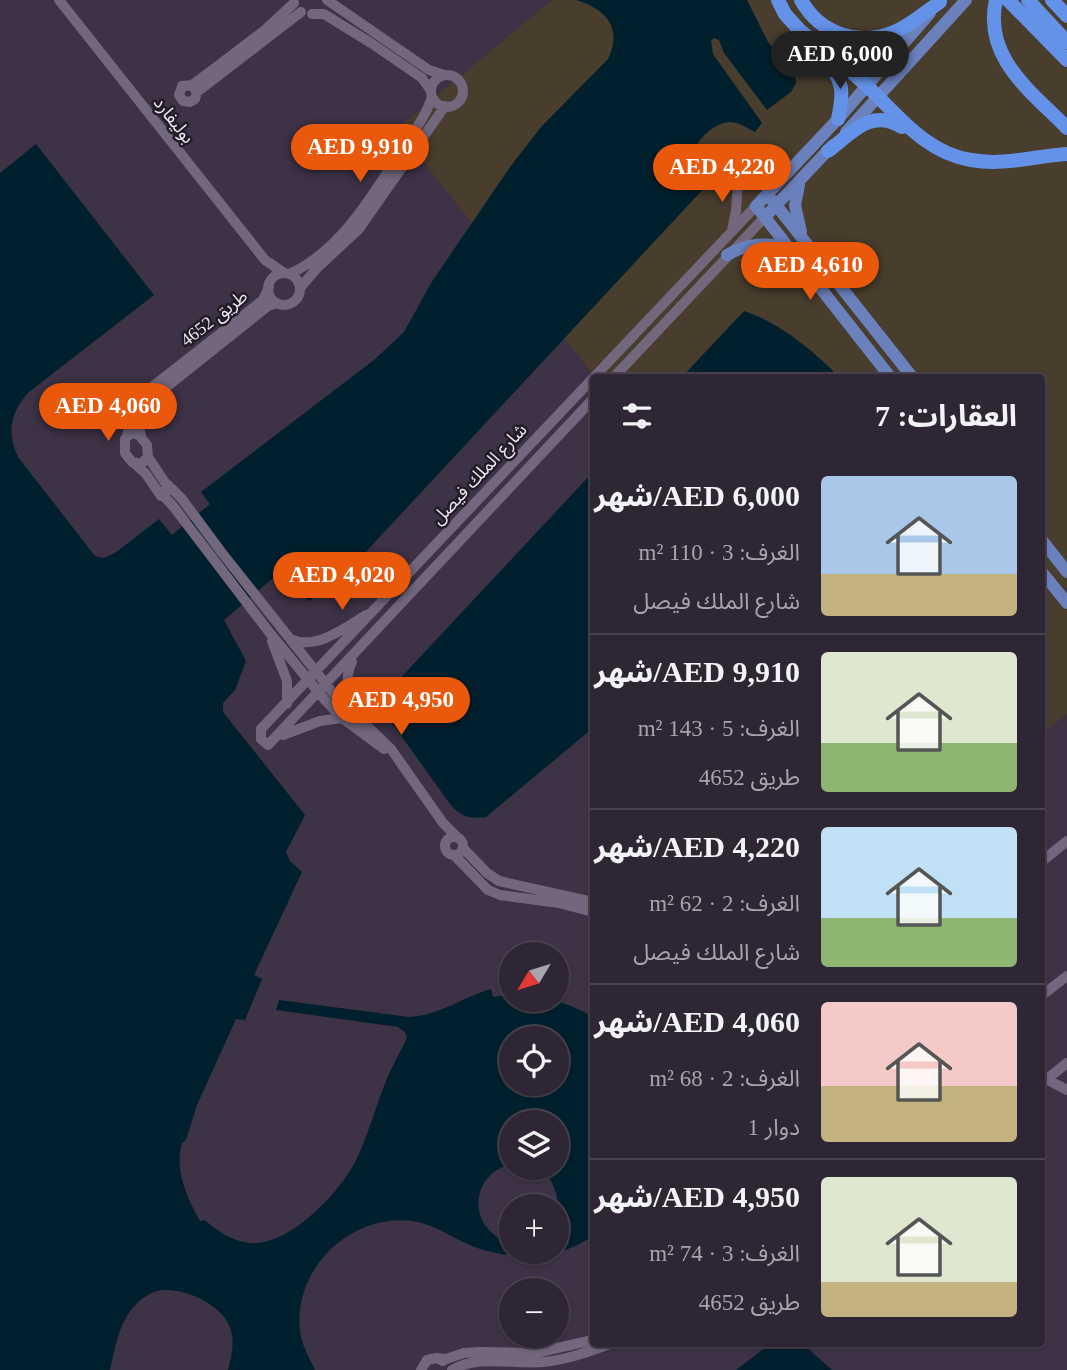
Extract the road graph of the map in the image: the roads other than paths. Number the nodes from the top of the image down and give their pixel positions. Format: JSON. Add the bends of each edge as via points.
{"nodes":[{"id":1,"x":59,"y":0,"type":"edge"},
{"id":2,"x":326,"y":0,"type":"edge"},
{"id":3,"x":778,"y":0,"type":"edge"},
{"id":4,"x":801,"y":0,"type":"edge"},
{"id":5,"x":965,"y":0,"type":"edge"},
{"id":6,"x":996,"y":0,"type":"edge"},
{"id":7,"x":1052,"y":0,"type":"edge"},
{"id":8,"x":294,"y":1,"type":"edge"},
{"id":9,"x":941,"y":1,"type":"edge"},
{"id":10,"x":1016,"y":2,"type":"edge"},
{"id":11,"x":307,"y":13,"type":"junction"},
{"id":12,"x":1067,"y":16,"type":"edge"},
{"id":13,"x":798,"y":29,"type":"junction"},
{"id":14,"x":1067,"y":42,"type":"edge"},
{"id":15,"x":1067,"y":60,"type":"edge"},
{"id":16,"x":444,"y":75,"type":"junction"},
{"id":17,"x":867,"y":86,"type":"junction"},
{"id":18,"x":432,"y":94,"type":"junction"},
{"id":19,"x":878,"y":97,"type":"junction"},
{"id":20,"x":444,"y":106,"type":"junction"},
{"id":21,"x":838,"y":119,"type":"junction"},
{"id":22,"x":1067,"y":128,"type":"edge"},
{"id":23,"x":922,"y":139,"type":"junction"},
{"id":24,"x":828,"y":151,"type":"junction"},
{"id":25,"x":1067,"y":154,"type":"edge"},
{"id":26,"x":793,"y":168,"type":"junction"},
{"id":27,"x":754,"y":176,"type":"dead end"},
{"id":28,"x":800,"y":181,"type":"junction"},
{"id":29,"x":738,"y":182,"type":"dead end"},
{"id":30,"x":768,"y":194,"type":"junction"},
{"id":31,"x":756,"y":206,"type":"junction"},
{"id":32,"x":777,"y":206,"type":"junction"},
{"id":33,"x":765,"y":217,"type":"junction"},
{"id":34,"x":732,"y":230,"type":"junction"},
{"id":35,"x":804,"y":242,"type":"junction"},
{"id":36,"x":790,"y":248,"type":"junction"},
{"id":37,"x":727,"y":256,"type":"junction"},
{"id":38,"x":265,"y":260,"type":"junction"},
{"id":39,"x":286,"y":273,"type":"junction"},
{"id":40,"x":269,"y":285,"type":"junction"},
{"id":41,"x":300,"y":288,"type":"junction"},
{"id":42,"x":277,"y":303,"type":"junction"},
{"id":43,"x":597,"y":374,"type":"edge"},
{"id":44,"x":617,"y":374,"type":"edge"},
{"id":45,"x":888,"y":374,"type":"edge"},
{"id":46,"x":910,"y":374,"type":"edge"},
{"id":47,"x":590,"y":382,"type":"edge"},
{"id":48,"x":590,"y":402,"type":"edge"},
{"id":49,"x":127,"y":436,"type":"junction"},
{"id":50,"x":141,"y":436,"type":"junction"},
{"id":51,"x":148,"y":457,"type":"junction"},
{"id":52,"x":135,"y":464,"type":"junction"},
{"id":53,"x":164,"y":488,"type":"junction"},
{"id":54,"x":180,"y":508,"type":"junction"},
{"id":55,"x":1045,"y":544,"type":"edge"},
{"id":56,"x":1067,"y":572,"type":"edge"},
{"id":57,"x":1045,"y":576,"type":"edge"},
{"id":58,"x":1067,"y":603,"type":"edge"},
{"id":59,"x":378,"y":608,"type":"junction"},
{"id":60,"x":265,"y":628,"type":"junction"},
{"id":61,"x":290,"y":639,"type":"junction"},
{"id":62,"x":362,"y":648,"type":"junction"},
{"id":63,"x":318,"y":672,"type":"junction"},
{"id":64,"x":310,"y":680,"type":"junction"},
{"id":65,"x":323,"y":688,"type":"junction"},
{"id":66,"x":287,"y":704,"type":"junction"},
{"id":67,"x":342,"y":718,"type":"junction"},
{"id":68,"x":375,"y":733,"type":"junction"},
{"id":69,"x":274,"y":740,"type":"junction"},
{"id":70,"x":401,"y":763,"type":"junction"},
{"id":71,"x":453,"y":838,"type":"junction"},
{"id":72,"x":1067,"y":841,"type":"edge"},
{"id":73,"x":463,"y":848,"type":"junction"},
{"id":74,"x":454,"y":855,"type":"junction"},
{"id":75,"x":1045,"y":859,"type":"edge"},
{"id":76,"x":590,"y":901,"type":"edge"},
{"id":77,"x":590,"y":911,"type":"edge"},
{"id":78,"x":1067,"y":976,"type":"edge"},
{"id":79,"x":1045,"y":993,"type":"edge"},
{"id":80,"x":1067,"y":1063,"type":"edge"},
{"id":81,"x":1045,"y":1081,"type":"edge"},
{"id":82,"x":1045,"y":1082,"type":"edge"},
{"id":83,"x":1067,"y":1090,"type":"edge"},
{"id":84,"x":590,"y":1341,"type":"edge"},
{"id":85,"x":602,"y":1347,"type":"edge"},
{"id":86,"x":437,"y":1358,"type":"junction"},
{"id":87,"x":421,"y":1370,"type":"edge"},
{"id":88,"x":450,"y":1370,"type":"edge"}],
"edges":[{"from":1,"to":38,"type":"street","name":"بوليفارد"},
{"from":2,"to":11,"type":"street","via":[[321,8]]},
{"from":2,"to":16,"type":"street","via":[[429,70]]},
{"from":3,"to":13,"type":"highway"},
{"from":4,"to":9,"type":"highway","via":[[830,30],[863,39],[897,31]]},
{"from":5,"to":19,"type":"main road"},
{"from":6,"to":22,"type":"highway","via":[[994,32],[1001,56]]},
{"from":7,"to":12,"type":"highway"},
{"from":8,"to":11,"type":"street"},
{"from":8,"to":11,"type":"street","via":[[195,89]]},
{"from":9,"to":17,"type":"main road","name":"شارع الملك فيصل"},
{"from":10,"to":14,"type":"highway"},
{"from":10,"to":15,"type":"highway"},
{"from":11,"to":18,"type":"street","via":[[324,14],[371,44],[422,78]]},
{"from":13,"to":17,"type":"highway"},
{"from":13,"to":21,"type":"highway","via":[[839,78],[843,91]]},
{"from":16,"to":18,"type":"street","via":[[434,81]]},
{"from":16,"to":20,"type":"street","via":[[460,81],[463,92],[456,104]]},
{"from":17,"to":19,"type":"highway"},
{"from":17,"to":21,"type":"main road","name":"شارع الملك فيصل"},
{"from":18,"to":20,"type":"street"},
{"from":18,"to":39,"type":"street","via":[[423,118],[352,220],[312,261]]},
{"from":19,"to":23,"type":"highway"},
{"from":19,"to":24,"type":"main road"},
{"from":20,"to":41,"type":"street","via":[[359,229]]},
{"from":21,"to":26,"type":"main road","name":"شارع الملك فيصل"},
{"from":23,"to":24,"type":"highway","via":[[892,121],[876,119]]},
{"from":23,"to":25,"type":"highway","via":[[952,155],[979,161]]},
{"from":24,"to":28,"type":"main road"},
{"from":26,"to":27,"type":"main road"},
{"from":26,"to":30,"type":"main road","name":"شارع الملك فيصل"},
{"from":28,"to":32,"type":"main road"},
{"from":28,"to":35,"type":"main road","via":[[795,205]]},
{"from":29,"to":34,"type":"street"},
{"from":30,"to":31,"type":"main road","name":"شارع الملك فيصل"},
{"from":30,"to":32,"type":"main road"},
{"from":31,"to":33,"type":"main road"},
{"from":31,"to":34,"type":"street","name":"شارع الملك فيصل"},
{"from":32,"to":33,"type":"main road"},
{"from":32,"to":35,"type":"main road"},
{"from":33,"to":36,"type":"main road"},
{"from":33,"to":37,"type":"street"},
{"from":34,"to":43,"type":"street","name":"شارع الملك فيصل"},
{"from":35,"to":46,"type":"main road"},
{"from":36,"to":37,"type":"main road","via":[[764,243]]},
{"from":36,"to":45,"type":"main road"},
{"from":37,"to":44,"type":"street"},
{"from":38,"to":39,"type":"street","name":"بوليفارد"},
{"from":38,"to":40,"type":"street","name":"بوليفارد"},
{"from":39,"to":40,"type":"street","via":[[275,276]]},
{"from":39,"to":41,"type":"street"},
{"from":40,"to":42,"type":"street"},
{"from":40,"to":49,"type":"street","name":"طريق 4652","via":[[262,300],[140,398]]},
{"from":41,"to":42,"type":"street","via":[[290,303]]},
{"from":42,"to":50,"type":"street","name":"طريق 4652","via":[[150,400],[140,416]]},
{"from":47,"to":59,"type":"street","name":"شارع الملك فيصل"},
{"from":48,"to":62,"type":"street","name":"شارع الملك فيصل"},
{"from":49,"to":50,"type":"street"},
{"from":49,"to":52,"type":"street","via":[[123,446]]},
{"from":50,"to":51,"type":"street"},
{"from":51,"to":52,"type":"street"},
{"from":51,"to":53,"type":"street"},
{"from":52,"to":53,"type":"street"},
{"from":53,"to":54,"type":"street"},
{"from":54,"to":60,"type":"street"},
{"from":54,"to":61,"type":"street"},
{"from":55,"to":56,"type":"main road"},
{"from":57,"to":58,"type":"main road"},
{"from":59,"to":61,"type":"street","via":[[327,637],[298,643]]},
{"from":59,"to":63,"type":"street","name":"شارع الملك فيصل"},
{"from":60,"to":64,"type":"street"},
{"from":60,"to":66,"type":"street","via":[[287,681]]},
{"from":61,"to":63,"type":"street"},
{"from":62,"to":65,"type":"street","name":"شارع الملك فيصل"},
{"from":62,"to":68,"type":"street","via":[[350,665],[349,690]]},
{"from":63,"to":64,"type":"street","name":"شارع الملك فيصل"},
{"from":63,"to":65,"type":"street"},
{"from":64,"to":65,"type":"street"},
{"from":64,"to":66,"type":"street","name":"شارع الملك فيصل"},
{"from":65,"to":67,"type":"street"},
{"from":65,"to":68,"type":"street"},
{"from":65,"to":69,"type":"street","name":"شارع الملك فيصل"},
{"from":66,"to":69,"type":"street","name":"شارع الملك فيصل","via":[[260,733],[268,746]]},
{"from":67,"to":69,"type":"street","via":[[306,725]]},
{"from":67,"to":70,"type":"street"},
{"from":68,"to":70,"type":"street"},
{"from":70,"to":71,"type":"street"},
{"from":71,"to":73,"type":"street","via":[[462,840]]},
{"from":71,"to":74,"type":"street","via":[[446,849]]},
{"from":72,"to":75,"type":"street"},
{"from":73,"to":74,"type":"street"},
{"from":73,"to":76,"type":"street","via":[[499,881]]},
{"from":74,"to":77,"type":"street","via":[[488,890],[500,895]]},
{"from":78,"to":79,"type":"street"},
{"from":80,"to":81,"type":"street"},
{"from":82,"to":83,"type":"street"},
{"from":84,"to":86,"type":"street","via":[[535,1353],[479,1352]]},
{"from":85,"to":88,"type":"street","via":[[556,1360],[463,1363]]},
{"from":86,"to":87,"type":"street","via":[[427,1360]]},
{"from":86,"to":88,"type":"street"}]}
